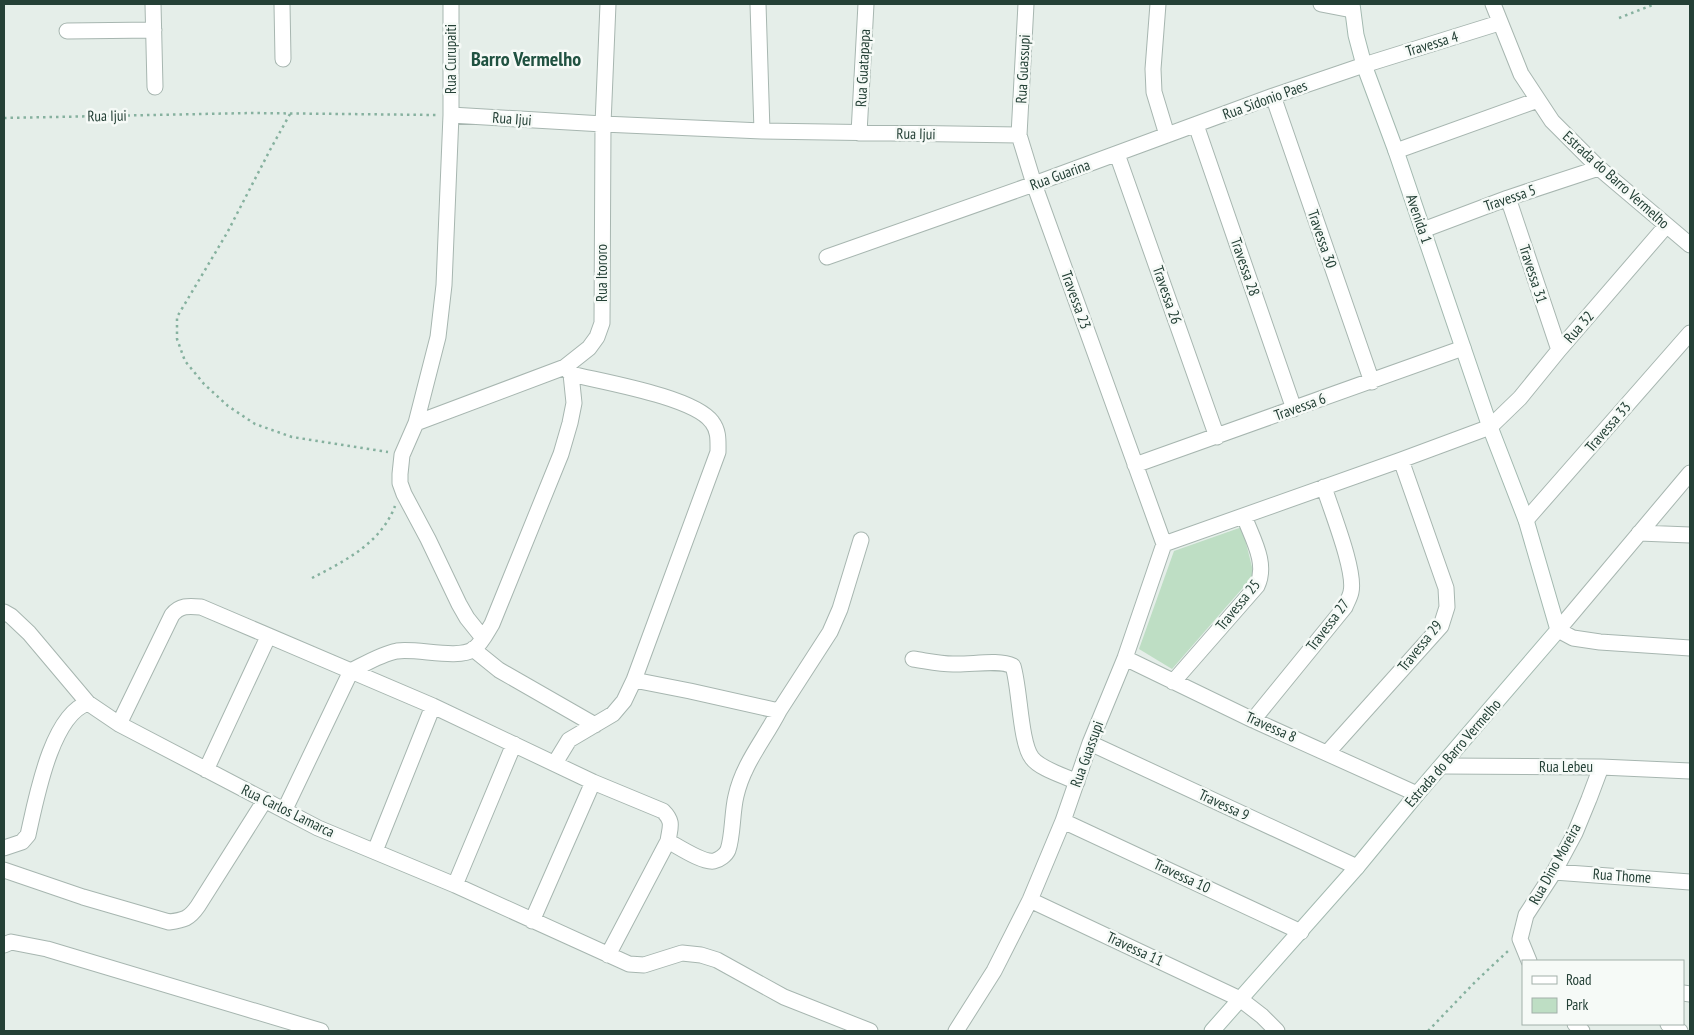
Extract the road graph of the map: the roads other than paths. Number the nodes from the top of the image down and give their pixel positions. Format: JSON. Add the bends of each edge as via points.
{"nodes":[{"id":1,"x":153,"y":4,"type":"edge"},
{"id":2,"x":282,"y":4,"type":"edge"},
{"id":3,"x":451,"y":4,"type":"edge"},
{"id":4,"x":608,"y":4,"type":"edge"},
{"id":5,"x":758,"y":4,"type":"edge"},
{"id":6,"x":866,"y":4,"type":"edge"},
{"id":7,"x":1026,"y":4,"type":"edge"},
{"id":8,"x":1158,"y":4,"type":"edge"},
{"id":9,"x":1320,"y":4,"type":"edge"},
{"id":10,"x":1493,"y":4,"type":"edge"},
{"id":11,"x":1352,"y":7,"type":"edge"},
{"id":12,"x":1499,"y":23,"type":"junction"},
{"id":13,"x":154,"y":30,"type":"junction"},
{"id":14,"x":67,"y":31,"type":"dead end"},
{"id":15,"x":283,"y":59,"type":"dead end"},
{"id":16,"x":1364,"y":65,"type":"junction"},
{"id":17,"x":155,"y":87,"type":"dead end"},
{"id":18,"x":1273,"y":96,"type":"junction"},
{"id":19,"x":1538,"y":100,"type":"junction"},
{"id":20,"x":451,"y":115,"type":"junction"},
{"id":21,"x":603,"y":124,"type":"junction"},
{"id":22,"x":1196,"y":124,"type":"junction"},
{"id":23,"x":762,"y":131,"type":"junction"},
{"id":24,"x":859,"y":133,"type":"junction"},
{"id":25,"x":1020,"y":135,"type":"junction"},
{"id":26,"x":1167,"y":136,"type":"junction"},
{"id":27,"x":1396,"y":151,"type":"junction"},
{"id":28,"x":1117,"y":154,"type":"junction"},
{"id":29,"x":1599,"y":168,"type":"junction"},
{"id":30,"x":1034,"y":184,"type":"junction"},
{"id":31,"x":1508,"y":198,"type":"junction"},
{"id":32,"x":1666,"y":226,"type":"junction"},
{"id":33,"x":1423,"y":230,"type":"junction"},
{"id":34,"x":1690,"y":245,"type":"edge"},
{"id":35,"x":827,"y":257,"type":"dead end"},
{"id":36,"x":1690,"y":333,"type":"edge"},
{"id":37,"x":1463,"y":348,"type":"junction"},
{"id":38,"x":1559,"y":350,"type":"junction"},
{"id":39,"x":568,"y":370,"type":"junction"},
{"id":40,"x":1372,"y":382,"type":"junction"},
{"id":41,"x":1294,"y":409,"type":"junction"},
{"id":42,"x":416,"y":423,"type":"junction"},
{"id":43,"x":1490,"y":427,"type":"junction"},
{"id":44,"x":1217,"y":437,"type":"junction"},
{"id":45,"x":1401,"y":460,"type":"junction"},
{"id":46,"x":1136,"y":464,"type":"junction"},
{"id":47,"x":1690,"y":473,"type":"edge"},
{"id":48,"x":1324,"y":487,"type":"junction"},
{"id":49,"x":1244,"y":516,"type":"junction"},
{"id":50,"x":1526,"y":520,"type":"junction"},
{"id":51,"x":1639,"y":533,"type":"junction"},
{"id":52,"x":1690,"y":536,"type":"edge"},
{"id":53,"x":861,"y":540,"type":"dead end"},
{"id":54,"x":1164,"y":544,"type":"junction"},
{"id":55,"x":4,"y":612,"type":"edge"},
{"id":56,"x":1558,"y":630,"type":"junction"},
{"id":57,"x":268,"y":637,"type":"junction"},
{"id":58,"x":478,"y":644,"type":"junction"},
{"id":59,"x":1690,"y":648,"type":"edge"},
{"id":60,"x":1126,"y":658,"type":"junction"},
{"id":61,"x":914,"y":659,"type":"dead end"},
{"id":62,"x":351,"y":671,"type":"junction"},
{"id":63,"x":634,"y":680,"type":"junction"},
{"id":64,"x":1173,"y":682,"type":"junction"},
{"id":65,"x":88,"y":703,"type":"junction"},
{"id":66,"x":432,"y":706,"type":"junction"},
{"id":67,"x":779,"y":711,"type":"junction"},
{"id":68,"x":1253,"y":720,"type":"junction"},
{"id":69,"x":119,"y":724,"type":"junction"},
{"id":70,"x":595,"y":725,"type":"junction"},
{"id":71,"x":1090,"y":743,"type":"junction"},
{"id":72,"x":514,"y":744,"type":"junction"},
{"id":73,"x":1328,"y":752,"type":"junction"},
{"id":74,"x":555,"y":764,"type":"junction"},
{"id":75,"x":1442,"y":766,"type":"junction"},
{"id":76,"x":1600,"y":767,"type":"junction"},
{"id":77,"x":206,"y":770,"type":"junction"},
{"id":78,"x":1690,"y":771,"type":"edge"},
{"id":79,"x":593,"y":782,"type":"junction"},
{"id":80,"x":1077,"y":782,"type":"junction"},
{"id":81,"x":1417,"y":794,"type":"junction"},
{"id":82,"x":265,"y":800,"type":"junction"},
{"id":83,"x":285,"y":809,"type":"junction"},
{"id":84,"x":1063,"y":821,"type":"junction"},
{"id":85,"x":668,"y":841,"type":"junction"},
{"id":86,"x":4,"y":848,"type":"edge"},
{"id":87,"x":374,"y":851,"type":"junction"},
{"id":88,"x":1357,"y":867,"type":"junction"},
{"id":89,"x":4,"y":870,"type":"edge"},
{"id":90,"x":1554,"y":872,"type":"junction"},
{"id":91,"x":1690,"y":882,"type":"edge"},
{"id":92,"x":455,"y":885,"type":"junction"},
{"id":93,"x":1030,"y":900,"type":"junction"},
{"id":94,"x":532,"y":921,"type":"junction"},
{"id":95,"x":1301,"y":932,"type":"junction"},
{"id":96,"x":4,"y":945,"type":"edge"},
{"id":97,"x":608,"y":955,"type":"junction"},
{"id":98,"x":1529,"y":960,"type":"edge"},
{"id":99,"x":1240,"y":999,"type":"junction"},
{"id":100,"x":321,"y":1031,"type":"edge"},
{"id":101,"x":870,"y":1031,"type":"edge"},
{"id":102,"x":956,"y":1031,"type":"edge"},
{"id":103,"x":1212,"y":1031,"type":"edge"},
{"id":104,"x":1277,"y":1031,"type":"edge"}],
"edges":[{"from":1,"to":13,"type":"street"},
{"from":2,"to":15,"type":"street"},
{"from":3,"to":20,"type":"street","name":"Rua Curupaiti"},
{"from":4,"to":21,"type":"street","name":"Rua Itororo"},
{"from":5,"to":23,"type":"street"},
{"from":6,"to":24,"type":"street","name":"Rua Guatapapa"},
{"from":7,"to":25,"type":"street","name":"Rua Guassupi"},
{"from":8,"to":26,"type":"street","via":[[1154,92]]},
{"from":9,"to":11,"type":"street"},
{"from":10,"to":12,"type":"street","name":"Estrada do Barro Vermelho"},
{"from":11,"to":16,"type":"street","name":"Avenida 1"},
{"from":12,"to":16,"type":"street","name":"Travessa 4"},
{"from":12,"to":19,"type":"street","name":"Estrada do Barro Vermelho","via":[[1521,74]]},
{"from":13,"to":14,"type":"street"},
{"from":13,"to":17,"type":"street"},
{"from":16,"to":18,"type":"street","name":"Rua Sidonio Paes"},
{"from":16,"to":27,"type":"street","name":"Avenida 1"},
{"from":18,"to":22,"type":"street","name":"Rua Sidonio Paes"},
{"from":18,"to":40,"type":"street","name":"Travessa 30"},
{"from":19,"to":27,"type":"street"},
{"from":19,"to":29,"type":"street","name":"Estrada do Barro Vermelho","via":[[1552,121]]},
{"from":20,"to":21,"type":"street","name":"Rua Ijui"},
{"from":20,"to":42,"type":"street","name":"Rua Curupaiti","via":[[444,285],[438,337]]},
{"from":21,"to":23,"type":"street","name":"Rua Ijui"},
{"from":21,"to":39,"type":"street","name":"Rua Itororo","via":[[602,323],[597,337]]},
{"from":22,"to":26,"type":"street","name":"Rua Sidonio Paes"},
{"from":22,"to":41,"type":"street","name":"Travessa 28"},
{"from":23,"to":24,"type":"street","name":"Rua Ijui"},
{"from":24,"to":25,"type":"street","name":"Rua Ijui"},
{"from":25,"to":30,"type":"street","name":"Travessa 23"},
{"from":26,"to":28,"type":"street","name":"Rua Guarina"},
{"from":27,"to":33,"type":"street","name":"Avenida 1"},
{"from":28,"to":30,"type":"street","name":"Rua Guarina"},
{"from":28,"to":44,"type":"street","name":"Travessa 26"},
{"from":29,"to":31,"type":"street","name":"Travessa 5"},
{"from":29,"to":32,"type":"street","name":"Estrada do Barro Vermelho"},
{"from":30,"to":35,"type":"street","name":"Rua Guarina"},
{"from":30,"to":46,"type":"street","name":"Travessa 23"},
{"from":31,"to":33,"type":"street","name":"Travessa 5"},
{"from":31,"to":38,"type":"street","name":"Travessa 31"},
{"from":32,"to":34,"type":"street","name":"Estrada do Barro Vermelho"},
{"from":32,"to":38,"type":"street","name":"Rua 32"},
{"from":33,"to":37,"type":"street","name":"Avenida 1"},
{"from":36,"to":50,"type":"street","name":"Travessa 33"},
{"from":37,"to":40,"type":"street","name":"Travessa 6"},
{"from":37,"to":43,"type":"street","name":"Avenida 1"},
{"from":38,"to":43,"type":"street","name":"Rua 32","via":[[1520,398]]},
{"from":39,"to":42,"type":"street","name":"Rua Itororo"},
{"from":39,"to":58,"type":"street","via":[[574,403],[561,454],[492,624]]},
{"from":39,"to":63,"type":"street","via":[[679,401],[700,410],[713,422],[718,435],[718,452]]},
{"from":40,"to":41,"type":"street","name":"Travessa 6"},
{"from":41,"to":44,"type":"street","name":"Travessa 6"},
{"from":42,"to":58,"type":"street","name":"Rua Curupaiti","via":[[402,455],[400,483]]},
{"from":43,"to":45,"type":"street"},
{"from":43,"to":50,"type":"street","name":"Avenida 1"},
{"from":44,"to":46,"type":"street","name":"Travessa 6"},
{"from":45,"to":48,"type":"street"},
{"from":45,"to":73,"type":"street","name":"Travessa 29","via":[[1446,588],[1447,607],[1441,626]]},
{"from":46,"to":54,"type":"street"},
{"from":47,"to":51,"type":"street","name":"Estrada do Barro Vermelho"},
{"from":48,"to":49,"type":"street"},
{"from":48,"to":68,"type":"street","name":"Travessa 27","via":[[1349,563],[1351,592],[1345,607]]},
{"from":49,"to":54,"type":"street"},
{"from":49,"to":64,"type":"street","name":"Travessa 25","via":[[1261,564],[1261,577]]},
{"from":50,"to":56,"type":"street","name":"Avenida 1"},
{"from":51,"to":52,"type":"street"},
{"from":51,"to":56,"type":"street","name":"Estrada do Barro Vermelho"},
{"from":53,"to":67,"type":"street","via":[[830,632]]},
{"from":54,"to":60,"type":"street","name":"Rua Guassupi"},
{"from":55,"to":65,"type":"street","name":"Rua Carlos Lamarca","via":[[29,632]]},
{"from":56,"to":59,"type":"street","via":[[1573,638],[1600,642]]},
{"from":56,"to":75,"type":"street","name":"Estrada do Barro Vermelho"},
{"from":57,"to":62,"type":"street"},
{"from":57,"to":69,"type":"street","via":[[201,607],[177,609]]},
{"from":57,"to":77,"type":"street"},
{"from":58,"to":62,"type":"street","via":[[462,653],[451,654],[395,651]]},
{"from":58,"to":70,"type":"street","via":[[499,670]]},
{"from":60,"to":64,"type":"street","name":"Travessa 8"},
{"from":60,"to":71,"type":"street","name":"Rua Guassupi"},
{"from":61,"to":80,"type":"street","via":[[950,664],[1007,663],[1013,666],[1023,728],[1032,759]]},
{"from":62,"to":66,"type":"street"},
{"from":62,"to":83,"type":"street"},
{"from":63,"to":67,"type":"street"},
{"from":63,"to":70,"type":"street","via":[[624,701],[613,714]]},
{"from":64,"to":68,"type":"street","name":"Travessa 8"},
{"from":65,"to":69,"type":"street","name":"Rua Carlos Lamarca"},
{"from":65,"to":86,"type":"street","via":[[79,706],[66,719],[51,751],[28,835],[22,842]]},
{"from":66,"to":72,"type":"street"},
{"from":66,"to":87,"type":"street"},
{"from":67,"to":85,"type":"street","via":[[741,777],[728,851],[713,862]]},
{"from":68,"to":73,"type":"street","name":"Travessa 8"},
{"from":69,"to":77,"type":"street","name":"Rua Carlos Lamarca"},
{"from":70,"to":74,"type":"street","via":[[569,740]]},
{"from":71,"to":80,"type":"street","name":"Rua Guassupi"},
{"from":71,"to":88,"type":"street","name":"Travessa 9"},
{"from":72,"to":74,"type":"street"},
{"from":72,"to":92,"type":"street"},
{"from":73,"to":81,"type":"street","name":"Travessa 8"},
{"from":74,"to":79,"type":"street"},
{"from":75,"to":76,"type":"street","name":"Rua Lebeu"},
{"from":75,"to":81,"type":"street","name":"Estrada do Barro Vermelho"},
{"from":76,"to":78,"type":"street","name":"Rua Lebeu"},
{"from":76,"to":90,"type":"street","name":"Rua Dino Moreira","via":[[1589,799]]},
{"from":77,"to":82,"type":"street","name":"Rua Carlos Lamarca"},
{"from":79,"to":85,"type":"street","via":[[663,811],[670,818]]},
{"from":79,"to":94,"type":"street"},
{"from":80,"to":84,"type":"street","name":"Rua Guassupi"},
{"from":81,"to":88,"type":"street","name":"Estrada do Barro Vermelho"},
{"from":82,"to":83,"type":"street","name":"Rua Carlos Lamarca"},
{"from":82,"to":89,"type":"street","via":[[198,906],[190,917],[181,921],[169,922]]},
{"from":83,"to":87,"type":"street","name":"Rua Carlos Lamarca","via":[[318,828]]},
{"from":84,"to":93,"type":"street","name":"Rua Guassupi"},
{"from":84,"to":95,"type":"street","name":"Travessa 10"},
{"from":85,"to":97,"type":"street"},
{"from":87,"to":92,"type":"street","name":"Rua Carlos Lamarca"},
{"from":88,"to":95,"type":"street","name":"Estrada do Barro Vermelho"},
{"from":90,"to":91,"type":"street","name":"Rua Thome"},
{"from":90,"to":98,"type":"street","name":"Rua Dino Moreira","via":[[1526,916],[1520,940]]},
{"from":92,"to":94,"type":"street","name":"Rua Carlos Lamarca"},
{"from":93,"to":99,"type":"street","name":"Travessa 11"},
{"from":93,"to":102,"type":"street","name":"Rua Guassupi","via":[[994,970]]},
{"from":94,"to":97,"type":"street","name":"Rua Carlos Lamarca"},
{"from":95,"to":99,"type":"street","name":"Estrada do Barro Vermelho"},
{"from":96,"to":100,"type":"street","via":[[11,942],[47,949]]},
{"from":97,"to":101,"type":"street","name":"Rua Carlos Lamarca","via":[[628,964],[644,965],[682,954],[701,955],[717,960],[784,997]]},
{"from":99,"to":103,"type":"street","name":"Estrada do Barro Vermelho"},
{"from":99,"to":104,"type":"street","name":"Travessa 11"}]}
